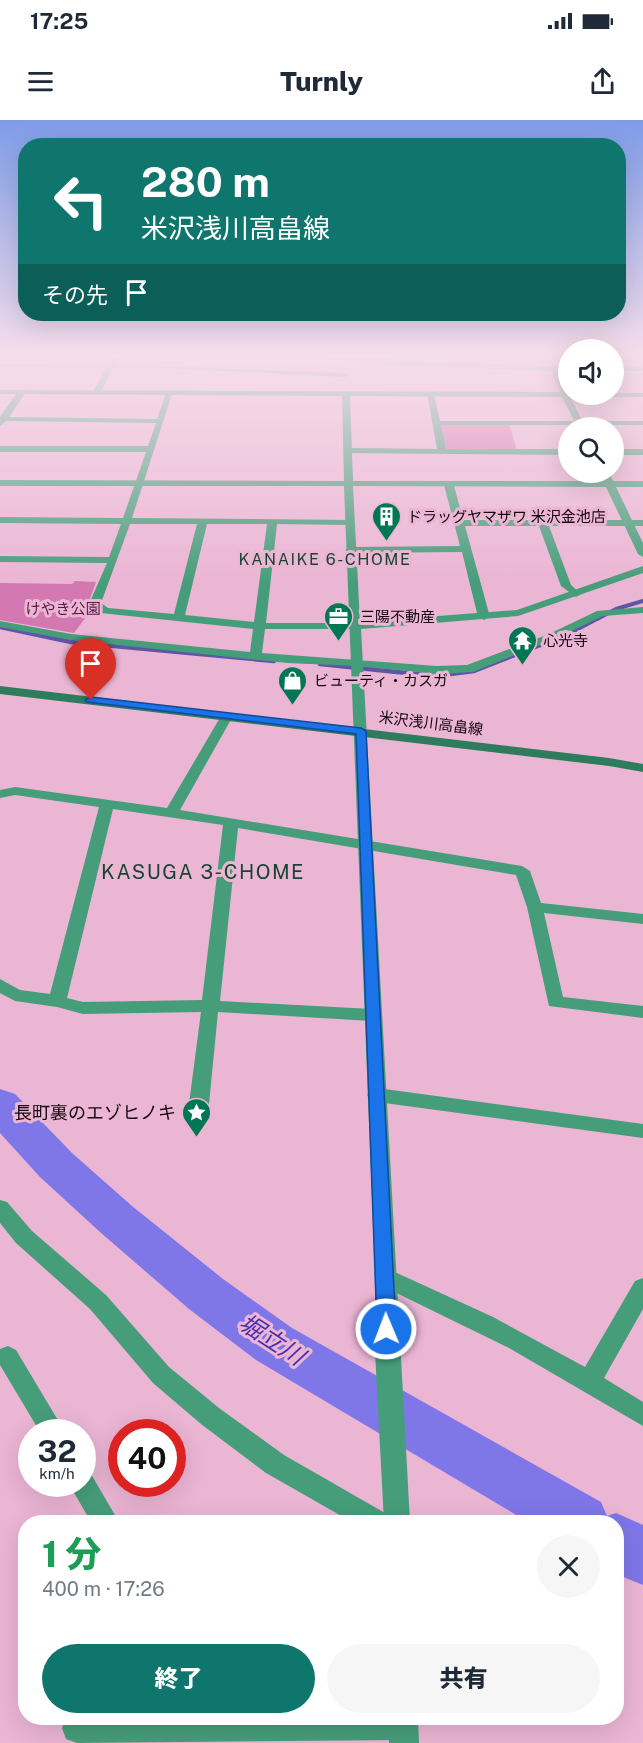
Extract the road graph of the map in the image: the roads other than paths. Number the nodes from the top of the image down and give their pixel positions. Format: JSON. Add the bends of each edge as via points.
{"nodes":[{"id":1,"x":156,"y":431,"type":"edge"},
{"id":2,"x":347,"y":431,"type":"edge"},
{"id":3,"x":438,"y":431,"type":"edge"},
{"id":4,"x":0,"y":449,"type":"edge"},
{"id":5,"x":149,"y":449,"type":"junction"},
{"id":6,"x":347,"y":451,"type":"junction"},
{"id":7,"x":442,"y":452,"type":"junction"},
{"id":8,"x":558,"y":452,"type":"edge"},
{"id":9,"x":624,"y":452,"type":"edge"},
{"id":10,"x":643,"y":452,"type":"edge"},
{"id":11,"x":0,"y":483,"type":"edge"},
{"id":12,"x":137,"y":484,"type":"junction"},
{"id":13,"x":609,"y":484,"type":"junction"},
{"id":14,"x":643,"y":484,"type":"edge"},
{"id":15,"x":348,"y":485,"type":"junction"},
{"id":16,"x":449,"y":485,"type":"junction"},
{"id":17,"x":0,"y":520,"type":"edge"},
{"id":18,"x":125,"y":521,"type":"junction"},
{"id":19,"x":203,"y":521,"type":"junction"},
{"id":20,"x":272,"y":522,"type":"junction"},
{"id":21,"x":350,"y":522,"type":"junction"},
{"id":22,"x":460,"y":523,"type":"junction"},
{"id":23,"x":543,"y":523,"type":"junction"},
{"id":24,"x":629,"y":524,"type":"junction"},
{"id":25,"x":643,"y":524,"type":"edge"},
{"id":26,"x":466,"y":549,"type":"junction"},
{"id":27,"x":350,"y":550,"type":"junction"},
{"id":28,"x":643,"y":554,"type":"edge"},
{"id":29,"x":0,"y":559,"type":"edge"},
{"id":30,"x":113,"y":560,"type":"junction"},
{"id":31,"x":643,"y":569,"type":"edge"},
{"id":32,"x":576,"y":594,"type":"junction"},
{"id":33,"x":643,"y":610,"type":"edge"},
{"id":34,"x":484,"y":617,"type":"junction"},
{"id":35,"x":179,"y":618,"type":"junction"},
{"id":36,"x":0,"y":624,"type":"edge"},
{"id":37,"x":262,"y":626,"type":"junction"},
{"id":38,"x":355,"y":626,"type":"junction"},
{"id":39,"x":256,"y":655,"type":"junction"},
{"id":40,"x":356,"y":662,"type":"junction"},
{"id":41,"x":0,"y":690,"type":"edge"},
{"id":42,"x":227,"y":716,"type":"junction"},
{"id":43,"x":361,"y":731,"type":"junction"},
{"id":44,"x":643,"y":768,"type":"edge"},
{"id":45,"x":0,"y":795,"type":"edge"},
{"id":46,"x":107,"y":806,"type":"junction"},
{"id":47,"x":171,"y":814,"type":"junction"},
{"id":48,"x":231,"y":822,"type":"junction"},
{"id":49,"x":366,"y":844,"type":"junction"},
{"id":50,"x":535,"y":908,"type":"junction"},
{"id":51,"x":643,"y":918,"type":"edge"},
{"id":52,"x":0,"y":986,"type":"edge"},
{"id":53,"x":57,"y":1001,"type":"junction"},
{"id":54,"x":210,"y":1006,"type":"junction"},
{"id":55,"x":643,"y":1012,"type":"edge"},
{"id":56,"x":372,"y":1015,"type":"junction"},
{"id":57,"x":377,"y":1095,"type":"junction"},
{"id":58,"x":199,"y":1104,"type":"dead end"},
{"id":59,"x":643,"y":1131,"type":"edge"},
{"id":60,"x":0,"y":1208,"type":"edge"},
{"id":61,"x":386,"y":1278,"type":"junction"},
{"id":62,"x":643,"y":1288,"type":"edge"},
{"id":63,"x":8,"y":1357,"type":"dead end"},
{"id":64,"x":590,"y":1381,"type":"junction"},
{"id":65,"x":643,"y":1415,"type":"edge"},
{"id":66,"x":44,"y":1419,"type":"edge"},
{"id":67,"x":91,"y":1497,"type":"edge"},
{"id":68,"x":102,"y":1515,"type":"edge"},
{"id":69,"x":384,"y":1515,"type":"edge"},
{"id":70,"x":390,"y":1515,"type":"edge"},
{"id":71,"x":78,"y":1725,"type":"edge"},
{"id":72,"x":403,"y":1728,"type":"edge"}],
"edges":[{"from":1,"to":5,"type":"street"},
{"from":2,"to":6,"type":"street"},
{"from":3,"to":7,"type":"street"},
{"from":4,"to":5,"type":"street"},
{"from":5,"to":12,"type":"street"},
{"from":6,"to":7,"type":"street"},
{"from":6,"to":15,"type":"street"},
{"from":7,"to":8,"type":"street"},
{"from":9,"to":10,"type":"street"},
{"from":11,"to":12,"type":"street"},
{"from":12,"to":15,"type":"street"},
{"from":12,"to":18,"type":"street"},
{"from":13,"to":14,"type":"street"},
{"from":13,"to":16,"type":"street"},
{"from":13,"to":24,"type":"street"},
{"from":15,"to":16,"type":"street"},
{"from":15,"to":21,"type":"street"},
{"from":16,"to":22,"type":"street"},
{"from":17,"to":18,"type":"street"},
{"from":18,"to":19,"type":"street"},
{"from":18,"to":30,"type":"street"},
{"from":19,"to":20,"type":"street"},
{"from":19,"to":35,"type":"street"},
{"from":20,"to":21,"type":"street"},
{"from":20,"to":37,"type":"street"},
{"from":21,"to":27,"type":"street"},
{"from":22,"to":23,"type":"street"},
{"from":22,"to":26,"type":"street"},
{"from":23,"to":24,"type":"street"},
{"from":23,"to":32,"type":"street","via":[[566,586]]},
{"from":24,"to":25,"type":"street"},
{"from":24,"to":28,"type":"street"},
{"from":26,"to":27,"type":"street"},
{"from":26,"to":34,"type":"street"},
{"from":27,"to":38,"type":"street"},
{"from":29,"to":30,"type":"street"},
{"from":30,"to":35,"type":"street","via":[[95,604],[105,611]]},
{"from":31,"to":32,"type":"street"},
{"from":32,"to":34,"type":"street","via":[[518,613]]},
{"from":33,"to":40,"type":"street","via":[[601,613],[469,669]]},
{"from":34,"to":38,"type":"street"},
{"from":35,"to":37,"type":"street"},
{"from":36,"to":39,"type":"street","via":[[71,637]]},
{"from":37,"to":38,"type":"street"},
{"from":37,"to":39,"type":"street"},
{"from":38,"to":40,"type":"street"},
{"from":39,"to":40,"type":"street"},
{"from":40,"to":43,"type":"street"},
{"from":41,"to":42,"type":"main road","name":"米沢浅川高畠線"},
{"from":42,"to":43,"type":"main road","name":"米沢浅川高畠線"},
{"from":42,"to":47,"type":"street"},
{"from":43,"to":44,"type":"main road","name":"米沢浅川高畠線"},
{"from":43,"to":49,"type":"street"},
{"from":45,"to":46,"type":"street","via":[[15,791]]},
{"from":46,"to":47,"type":"street"},
{"from":46,"to":53,"type":"street"},
{"from":47,"to":48,"type":"street"},
{"from":48,"to":49,"type":"street"},
{"from":48,"to":54,"type":"street"},
{"from":49,"to":50,"type":"street","via":[[522,871]]},
{"from":49,"to":56,"type":"street"},
{"from":50,"to":51,"type":"street"},
{"from":50,"to":55,"type":"street","via":[[555,1002]]},
{"from":52,"to":53,"type":"street","via":[[15,995]]},
{"from":53,"to":54,"type":"street","via":[[83,1008]]},
{"from":54,"to":56,"type":"street"},
{"from":54,"to":58,"type":"street"},
{"from":56,"to":57,"type":"street"},
{"from":57,"to":59,"type":"street"},
{"from":57,"to":61,"type":"street"},
{"from":60,"to":69,"type":"street","via":[[24,1237],[98,1302],[161,1375],[194,1402],[275,1464]]},
{"from":61,"to":64,"type":"street"},
{"from":61,"to":70,"type":"street"},
{"from":62,"to":64,"type":"street"},
{"from":63,"to":66,"type":"street"},
{"from":64,"to":65,"type":"street"},
{"from":67,"to":68,"type":"street"},
{"from":71,"to":72,"type":"street","via":[[77,1728]]}]}
